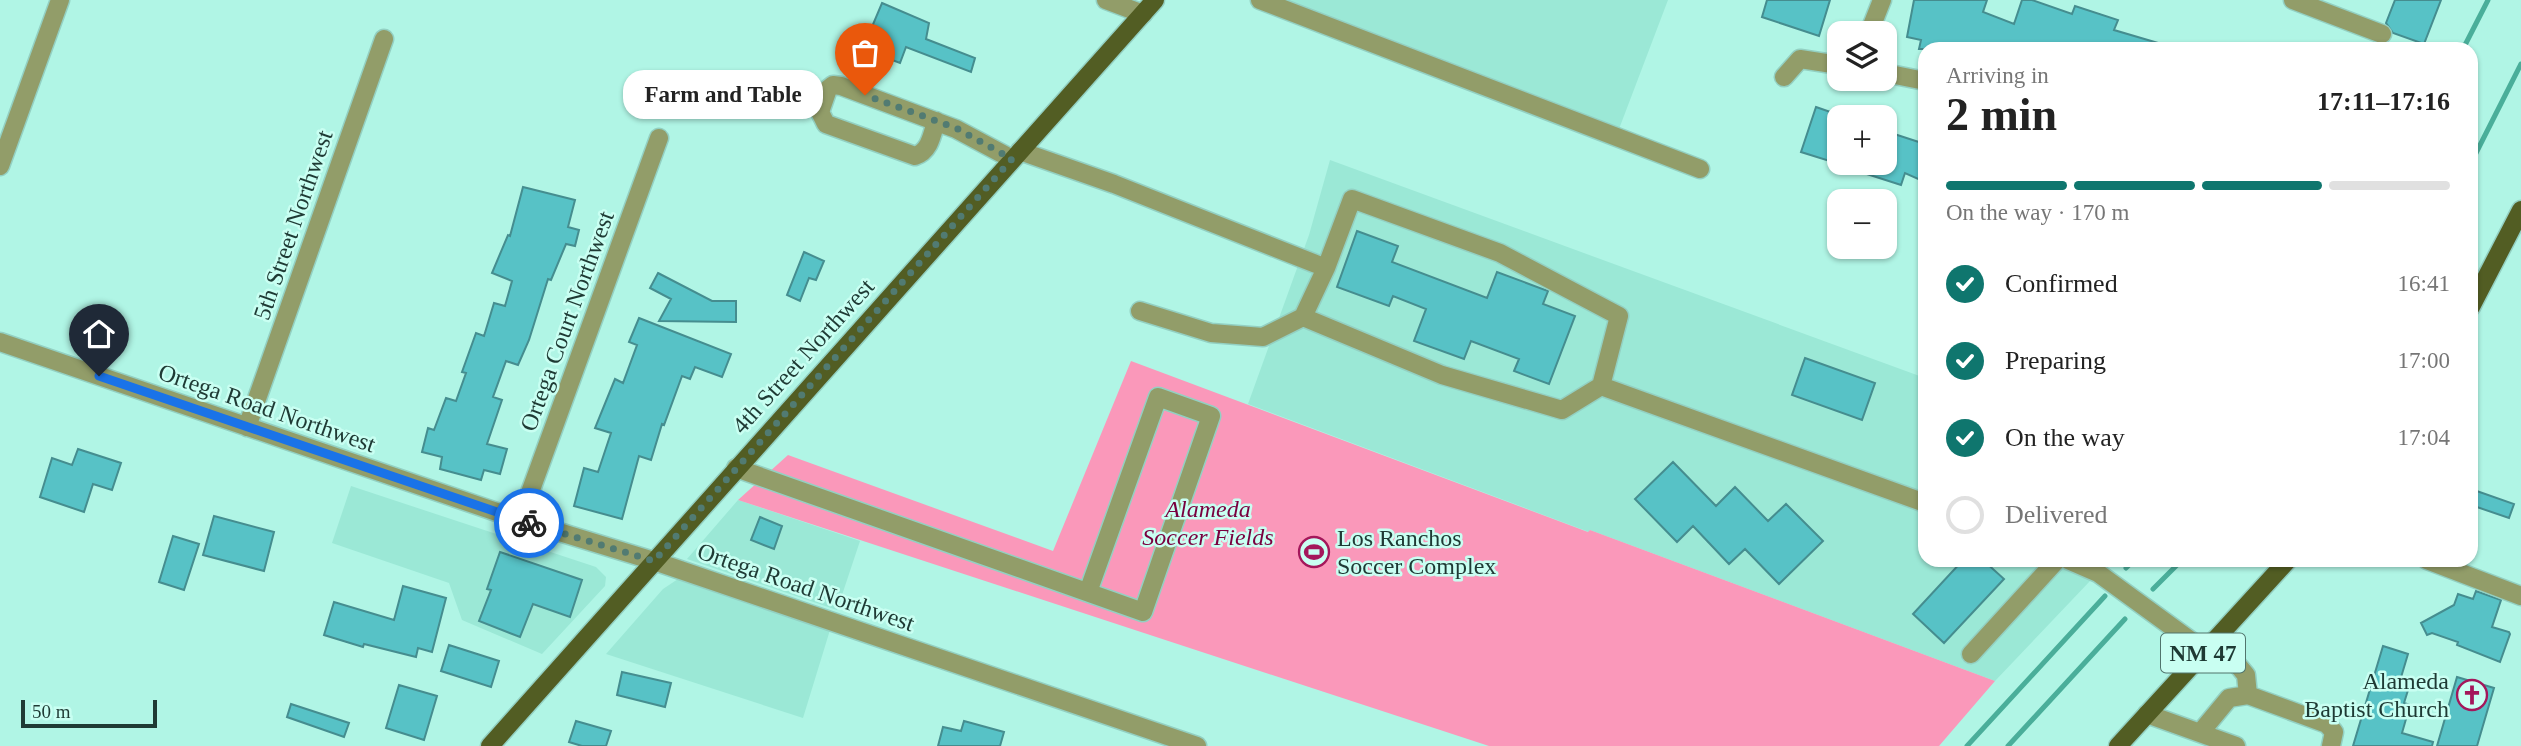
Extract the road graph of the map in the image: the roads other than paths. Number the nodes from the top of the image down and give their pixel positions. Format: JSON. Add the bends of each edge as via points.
{"nodes":[{"id":1,"x":60,"y":0,"type":"edge"},
{"id":2,"x":1106,"y":0,"type":"edge"},
{"id":3,"x":1155,"y":0,"type":"edge"},
{"id":4,"x":1260,"y":0,"type":"edge"},
{"id":5,"x":1882,"y":0,"type":"edge"},
{"id":6,"x":2293,"y":0,"type":"edge"},
{"id":7,"x":1143,"y":14,"type":"junction"},
{"id":8,"x":1874,"y":21,"type":"edge"},
{"id":9,"x":2382,"y":34,"type":"dead end"},
{"id":10,"x":384,"y":40,"type":"dead end"},
{"id":11,"x":1827,"y":63,"type":"edge"},
{"id":12,"x":1897,"y":75,"type":"edge"},
{"id":13,"x":1784,"y":77,"type":"dead end"},
{"id":14,"x":1918,"y":79,"type":"edge"},
{"id":15,"x":936,"y":121,"type":"junction"},
{"id":16,"x":659,"y":138,"type":"dead end"},
{"id":17,"x":1016,"y":155,"type":"junction"},
{"id":18,"x":0,"y":166,"type":"edge"},
{"id":19,"x":1700,"y":169,"type":"dead end"},
{"id":20,"x":2521,"y":210,"type":"edge"},
{"id":21,"x":1326,"y":268,"type":"junction"},
{"id":22,"x":2478,"y":292,"type":"edge"},
{"id":23,"x":1140,"y":312,"type":"dead end"},
{"id":24,"x":1303,"y":317,"type":"junction"},
{"id":25,"x":0,"y":342,"type":"edge"},
{"id":26,"x":1601,"y":386,"type":"junction"},
{"id":27,"x":247,"y":427,"type":"junction"},
{"id":28,"x":736,"y":468,"type":"junction"},
{"id":29,"x":1918,"y":500,"type":"edge"},
{"id":30,"x":520,"y":520,"type":"junction"},
{"id":31,"x":654,"y":561,"type":"junction"},
{"id":32,"x":2051,"y":567,"type":"edge"},
{"id":33,"x":2084,"y":567,"type":"edge"},
{"id":34,"x":2282,"y":567,"type":"edge"},
{"id":35,"x":2445,"y":567,"type":"edge"},
{"id":36,"x":1088,"y":592,"type":"junction"},
{"id":37,"x":2521,"y":596,"type":"edge"},
{"id":38,"x":2211,"y":645,"type":"junction"},
{"id":39,"x":1971,"y":654,"type":"dead end"},
{"id":40,"x":2248,"y":695,"type":"junction"},
{"id":41,"x":2147,"y":714,"type":"junction"},
{"id":42,"x":2200,"y":733,"type":"junction"},
{"id":43,"x":490,"y":746,"type":"edge"},
{"id":44,"x":1196,"y":746,"type":"edge"},
{"id":45,"x":2118,"y":746,"type":"edge"},
{"id":46,"x":2236,"y":746,"type":"edge"},
{"id":47,"x":2331,"y":746,"type":"edge"}],
"edges":[{"from":1,"to":18,"type":"street"},
{"from":2,"to":7,"type":"street"},
{"from":3,"to":7,"type":"main road","name":"4th Street Northwest"},
{"from":4,"to":19,"type":"street"},
{"from":5,"to":8,"type":"street"},
{"from":6,"to":9,"type":"street"},
{"from":7,"to":17,"type":"main road","name":"4th Street Northwest"},
{"from":10,"to":27,"type":"street","name":"5th Street Northwest"},
{"from":11,"to":13,"type":"street","via":[[1800,60]]},
{"from":12,"to":14,"type":"street"},
{"from":15,"to":15,"type":"street","via":[[833,85],[820,112],[826,124],[915,156],[927,148]]},
{"from":15,"to":17,"type":"street"},
{"from":16,"to":30,"type":"street","name":"Ortega Court Northwest"},
{"from":17,"to":21,"type":"street","via":[[1114,184]]},
{"from":17,"to":28,"type":"main road","name":"4th Street Northwest"},
{"from":20,"to":22,"type":"main road"},
{"from":21,"to":24,"type":"street"},
{"from":21,"to":26,"type":"street","via":[[1352,199],[1500,253],[1619,316]]},
{"from":23,"to":24,"type":"street","via":[[1211,333],[1263,337]]},
{"from":24,"to":26,"type":"street","via":[[1442,375],[1562,411]]},
{"from":25,"to":27,"type":"street","name":"Ortega Road Northwest"},
{"from":26,"to":29,"type":"street"},
{"from":27,"to":30,"type":"street","name":"Ortega Road Northwest"},
{"from":28,"to":31,"type":"main road","name":"4th Street Northwest"},
{"from":28,"to":36,"type":"street"},
{"from":30,"to":31,"type":"street","name":"Ortega Road Northwest"},
{"from":31,"to":43,"type":"main road","name":"4th Street Northwest"},
{"from":31,"to":44,"type":"street","name":"Ortega Road Northwest"},
{"from":32,"to":39,"type":"street"},
{"from":33,"to":38,"type":"street"},
{"from":34,"to":38,"type":"main road","number":"NM 47"},
{"from":35,"to":37,"type":"street"},
{"from":36,"to":36,"type":"street","via":[[1143,612],[1211,416],[1158,397]]},
{"from":38,"to":40,"type":"street","via":[[2246,675]]},
{"from":38,"to":41,"type":"main road","number":"NM 47"},
{"from":40,"to":42,"type":"street","via":[[2229,698]]},
{"from":40,"to":47,"type":"street","via":[[2327,724],[2334,732]]},
{"from":41,"to":42,"type":"street"},
{"from":41,"to":45,"type":"main road","number":"NM 47"},
{"from":42,"to":46,"type":"street"}]}
